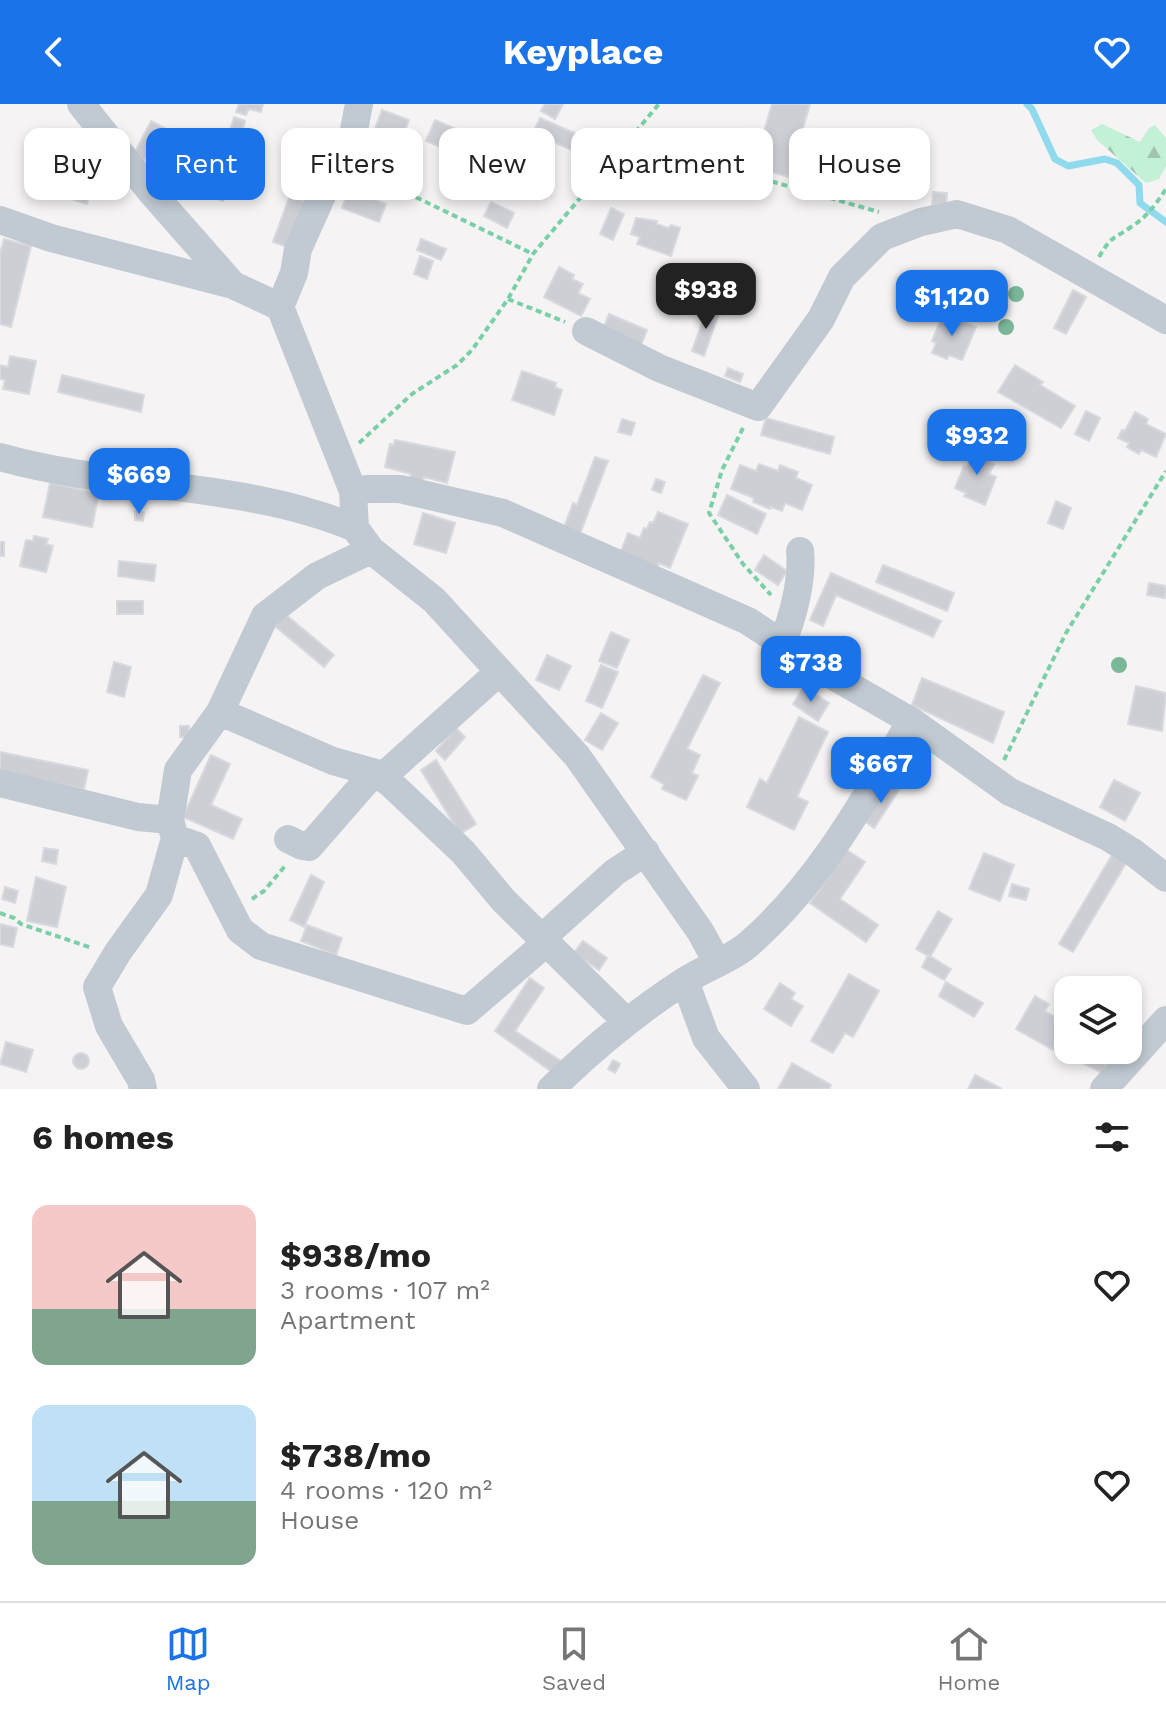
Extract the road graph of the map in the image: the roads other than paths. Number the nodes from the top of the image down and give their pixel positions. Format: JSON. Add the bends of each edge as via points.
{"nodes":[{"id":1,"x":81,"y":104,"type":"edge"},
{"id":2,"x":359,"y":104,"type":"edge"},
{"id":3,"x":0,"y":220,"type":"edge"},
{"id":4,"x":233,"y":285,"type":"junction"},
{"id":5,"x":280,"y":307,"type":"junction"},
{"id":6,"x":1166,"y":320,"type":"edge"},
{"id":7,"x":586,"y":331,"type":"road end"},
{"id":8,"x":0,"y":457,"type":"edge"},
{"id":9,"x":353,"y":491,"type":"junction"},
{"id":10,"x":363,"y":539,"type":"junction"},
{"id":11,"x":800,"y":551,"type":"dead end"},
{"id":12,"x":782,"y":643,"type":"junction"},
{"id":13,"x":499,"y":672,"type":"junction"},
{"id":14,"x":220,"y":712,"type":"junction"},
{"id":15,"x":911,"y":721,"type":"junction"},
{"id":16,"x":375,"y":774,"type":"junction"},
{"id":17,"x":0,"y":783,"type":"edge"},
{"id":18,"x":172,"y":829,"type":"junction"},
{"id":19,"x":295,"y":842,"type":"road end"},
{"id":20,"x":646,"y":852,"type":"junction"},
{"id":21,"x":1166,"y":878,"type":"edge"},
{"id":22,"x":545,"y":940,"type":"junction"},
{"id":23,"x":717,"y":962,"type":"junction"},
{"id":24,"x":685,"y":981,"type":"junction"},
{"id":25,"x":1166,"y":1020,"type":"edge"},
{"id":26,"x":626,"y":1021,"type":"junction"},
{"id":27,"x":143,"y":1089,"type":"edge"},
{"id":28,"x":551,"y":1089,"type":"edge"},
{"id":29,"x":746,"y":1089,"type":"edge"},
{"id":30,"x":1104,"y":1089,"type":"edge"}],
"edges":[{"from":1,"to":4,"type":"street"},
{"from":2,"to":5,"type":"street","via":[[353,135],[298,249]]},
{"from":3,"to":4,"type":"street"},
{"from":4,"to":5,"type":"street"},
{"from":5,"to":9,"type":"street"},
{"from":6,"to":7,"type":"street","via":[[1008,230],[957,214],[882,237],[842,277],[821,319],[749,402],[659,368]]},
{"from":8,"to":10,"type":"street","via":[[45,469],[214,491],[321,513]]},
{"from":9,"to":10,"type":"street"},
{"from":9,"to":12,"type":"street","via":[[400,489],[503,513],[748,621]]},
{"from":10,"to":13,"type":"street","via":[[434,600]]},
{"from":10,"to":14,"type":"street","via":[[265,616]]},
{"from":11,"to":12,"type":"street","via":[[802,567]]},
{"from":12,"to":15,"type":"street"},
{"from":13,"to":16,"type":"street"},
{"from":13,"to":20,"type":"street","via":[[577,756]]},
{"from":14,"to":16,"type":"street"},
{"from":14,"to":18,"type":"street","via":[[178,770]]},
{"from":15,"to":21,"type":"street","via":[[1010,792],[1108,837]]},
{"from":15,"to":23,"type":"street","via":[[844,835],[789,906],[748,945]]},
{"from":16,"to":19,"type":"street","via":[[309,847]]},
{"from":16,"to":22,"type":"street","via":[[463,852]]},
{"from":17,"to":18,"type":"street"},
{"from":18,"to":22,"type":"street","via":[[197,846],[240,930],[261,946],[467,1011]]},
{"from":18,"to":27,"type":"street","via":[[159,895],[97,987],[109,1026]]},
{"from":20,"to":22,"type":"street","via":[[615,872]]},
{"from":20,"to":23,"type":"street"},
{"from":22,"to":26,"type":"street"},
{"from":23,"to":24,"type":"street"},
{"from":24,"to":26,"type":"street"},
{"from":24,"to":29,"type":"street","via":[[706,1038]]},
{"from":25,"to":30,"type":"street"},
{"from":26,"to":28,"type":"street"}]}
